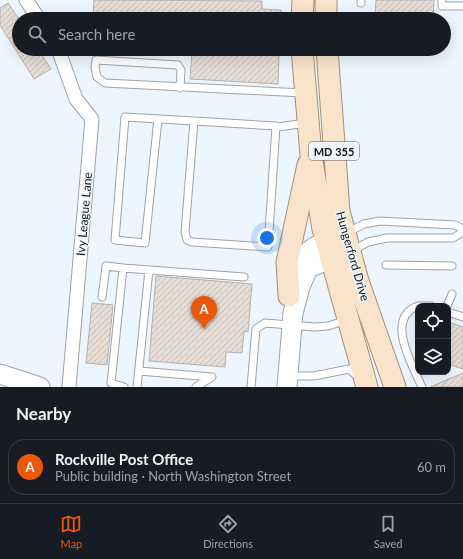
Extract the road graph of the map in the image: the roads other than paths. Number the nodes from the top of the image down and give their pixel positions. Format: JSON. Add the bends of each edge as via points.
{"nodes":[{"id":1,"x":26,"y":0,"type":"edge"},
{"id":2,"x":326,"y":0,"type":"edge"},
{"id":3,"x":442,"y":0,"type":"edge"},
{"id":4,"x":463,"y":6,"type":"edge"},
{"id":5,"x":34,"y":12,"type":"edge"},
{"id":6,"x":326,"y":12,"type":"edge"},
{"id":7,"x":61,"y":56,"type":"edge"},
{"id":8,"x":302,"y":56,"type":"edge"},
{"id":9,"x":328,"y":56,"type":"edge"},
{"id":10,"x":180,"y":88,"type":"junction"},
{"id":11,"x":305,"y":93,"type":"junction"},
{"id":12,"x":158,"y":119,"type":"junction"},
{"id":13,"x":194,"y":121,"type":"junction"},
{"id":14,"x":308,"y":123,"type":"junction"},
{"id":15,"x":276,"y":126,"type":"junction"},
{"id":16,"x":311,"y":155,"type":"junction"},
{"id":17,"x":463,"y":228,"type":"edge"},
{"id":18,"x":463,"y":232,"type":"edge"},
{"id":19,"x":338,"y":246,"type":"junction"},
{"id":20,"x":386,"y":265,"type":"dead end"},
{"id":21,"x":452,"y":266,"type":"dead end"},
{"id":22,"x":123,"y":268,"type":"junction"},
{"id":23,"x":149,"y":270,"type":"junction"},
{"id":24,"x":244,"y":277,"type":"dead end"},
{"id":25,"x":452,"y":294,"type":"dead end"},
{"id":26,"x":102,"y":297,"type":"dead end"},
{"id":27,"x":448,"y":303,"type":"edge"},
{"id":28,"x":415,"y":308,"type":"edge"},
{"id":29,"x":291,"y":311,"type":"junction"},
{"id":30,"x":451,"y":313,"type":"edge"},
{"id":31,"x":463,"y":317,"type":"edge"},
{"id":32,"x":348,"y":320,"type":"junction"},
{"id":33,"x":139,"y":371,"type":"junction"},
{"id":34,"x":0,"y":374,"type":"edge"},
{"id":35,"x":288,"y":381,"type":"edge"},
{"id":36,"x":367,"y":386,"type":"edge"},
{"id":37,"x":40,"y":387,"type":"edge"},
{"id":38,"x":68,"y":387,"type":"edge"},
{"id":39,"x":124,"y":387,"type":"edge"},
{"id":40,"x":137,"y":387,"type":"edge"},
{"id":41,"x":196,"y":387,"type":"edge"},
{"id":42,"x":251,"y":387,"type":"edge"},
{"id":43,"x":395,"y":387,"type":"edge"},
{"id":44,"x":422,"y":387,"type":"edge"}],
"edges":[{"from":1,"to":5,"type":"street"},
{"from":2,"to":6,"type":"main road"},
{"from":3,"to":4,"type":"lane","via":[[442,6]]},
{"from":7,"to":38,"type":"street","name":"Ivy League Lane","via":[[76,99],[92,119]]},
{"from":8,"to":11,"type":"main road","name":"Hungerford Drive","number":"MD 355"},
{"from":9,"to":19,"type":"main road","name":"Hungerford Drive","number":"MD 355","via":[[339,211]]},
{"from":10,"to":10,"type":"lane","via":[[105,83],[97,77],[96,60],[178,65],[181,70]]},
{"from":10,"to":11,"type":"lane"},
{"from":11,"to":14,"type":"main road","name":"Hungerford Drive","number":"MD 355"},
{"from":12,"to":12,"type":"lane","via":[[125,117],[115,240],[145,243]]},
{"from":12,"to":13,"type":"lane"},
{"from":13,"to":15,"type":"lane"},
{"from":13,"to":15,"type":"lane","via":[[185,232],[187,240],[268,247]]},
{"from":14,"to":15,"type":"lane"},
{"from":14,"to":16,"type":"main road","name":"Hungerford Drive","number":"MD 355"},
{"from":16,"to":19,"type":"main road","name":"Hungerford Drive","number":"MD 355"},
{"from":16,"to":29,"type":"main road","via":[[287,262]]},
{"from":17,"to":19,"type":"lane","via":[[455,225],[380,221],[364,224]]},
{"from":18,"to":19,"type":"lane","via":[[453,238],[387,238]]},
{"from":19,"to":29,"type":"street","via":[[302,256],[294,269]]},
{"from":19,"to":32,"type":"main road","name":"Hungerford Drive","number":"MD 355"},
{"from":19,"to":43,"type":"main road","name":"Hungerford Drive","number":"MD 355","via":[[358,281]]},
{"from":20,"to":21,"type":"lane"},
{"from":22,"to":23,"type":"lane"},
{"from":22,"to":26,"type":"lane","via":[[106,266]]},
{"from":22,"to":39,"type":"lane","via":[[111,383]]},
{"from":23,"to":24,"type":"lane"},
{"from":23,"to":33,"type":"lane"},
{"from":25,"to":27,"type":"lane"},
{"from":28,"to":44,"type":"lane","via":[[407,314],[402,323],[401,334]]},
{"from":29,"to":32,"type":"lane","via":[[314,327]]},
{"from":29,"to":35,"type":"street"},
{"from":29,"to":42,"type":"lane","via":[[256,329]]},
{"from":30,"to":31,"type":"lane"},
{"from":32,"to":36,"type":"main road","name":"Hungerford Drive","number":"MD 355"},
{"from":33,"to":40,"type":"lane"},
{"from":33,"to":41,"type":"lane","via":[[212,376]]},
{"from":34,"to":37,"type":"street"},
{"from":35,"to":36,"type":"lane","via":[[349,369]]}]}
